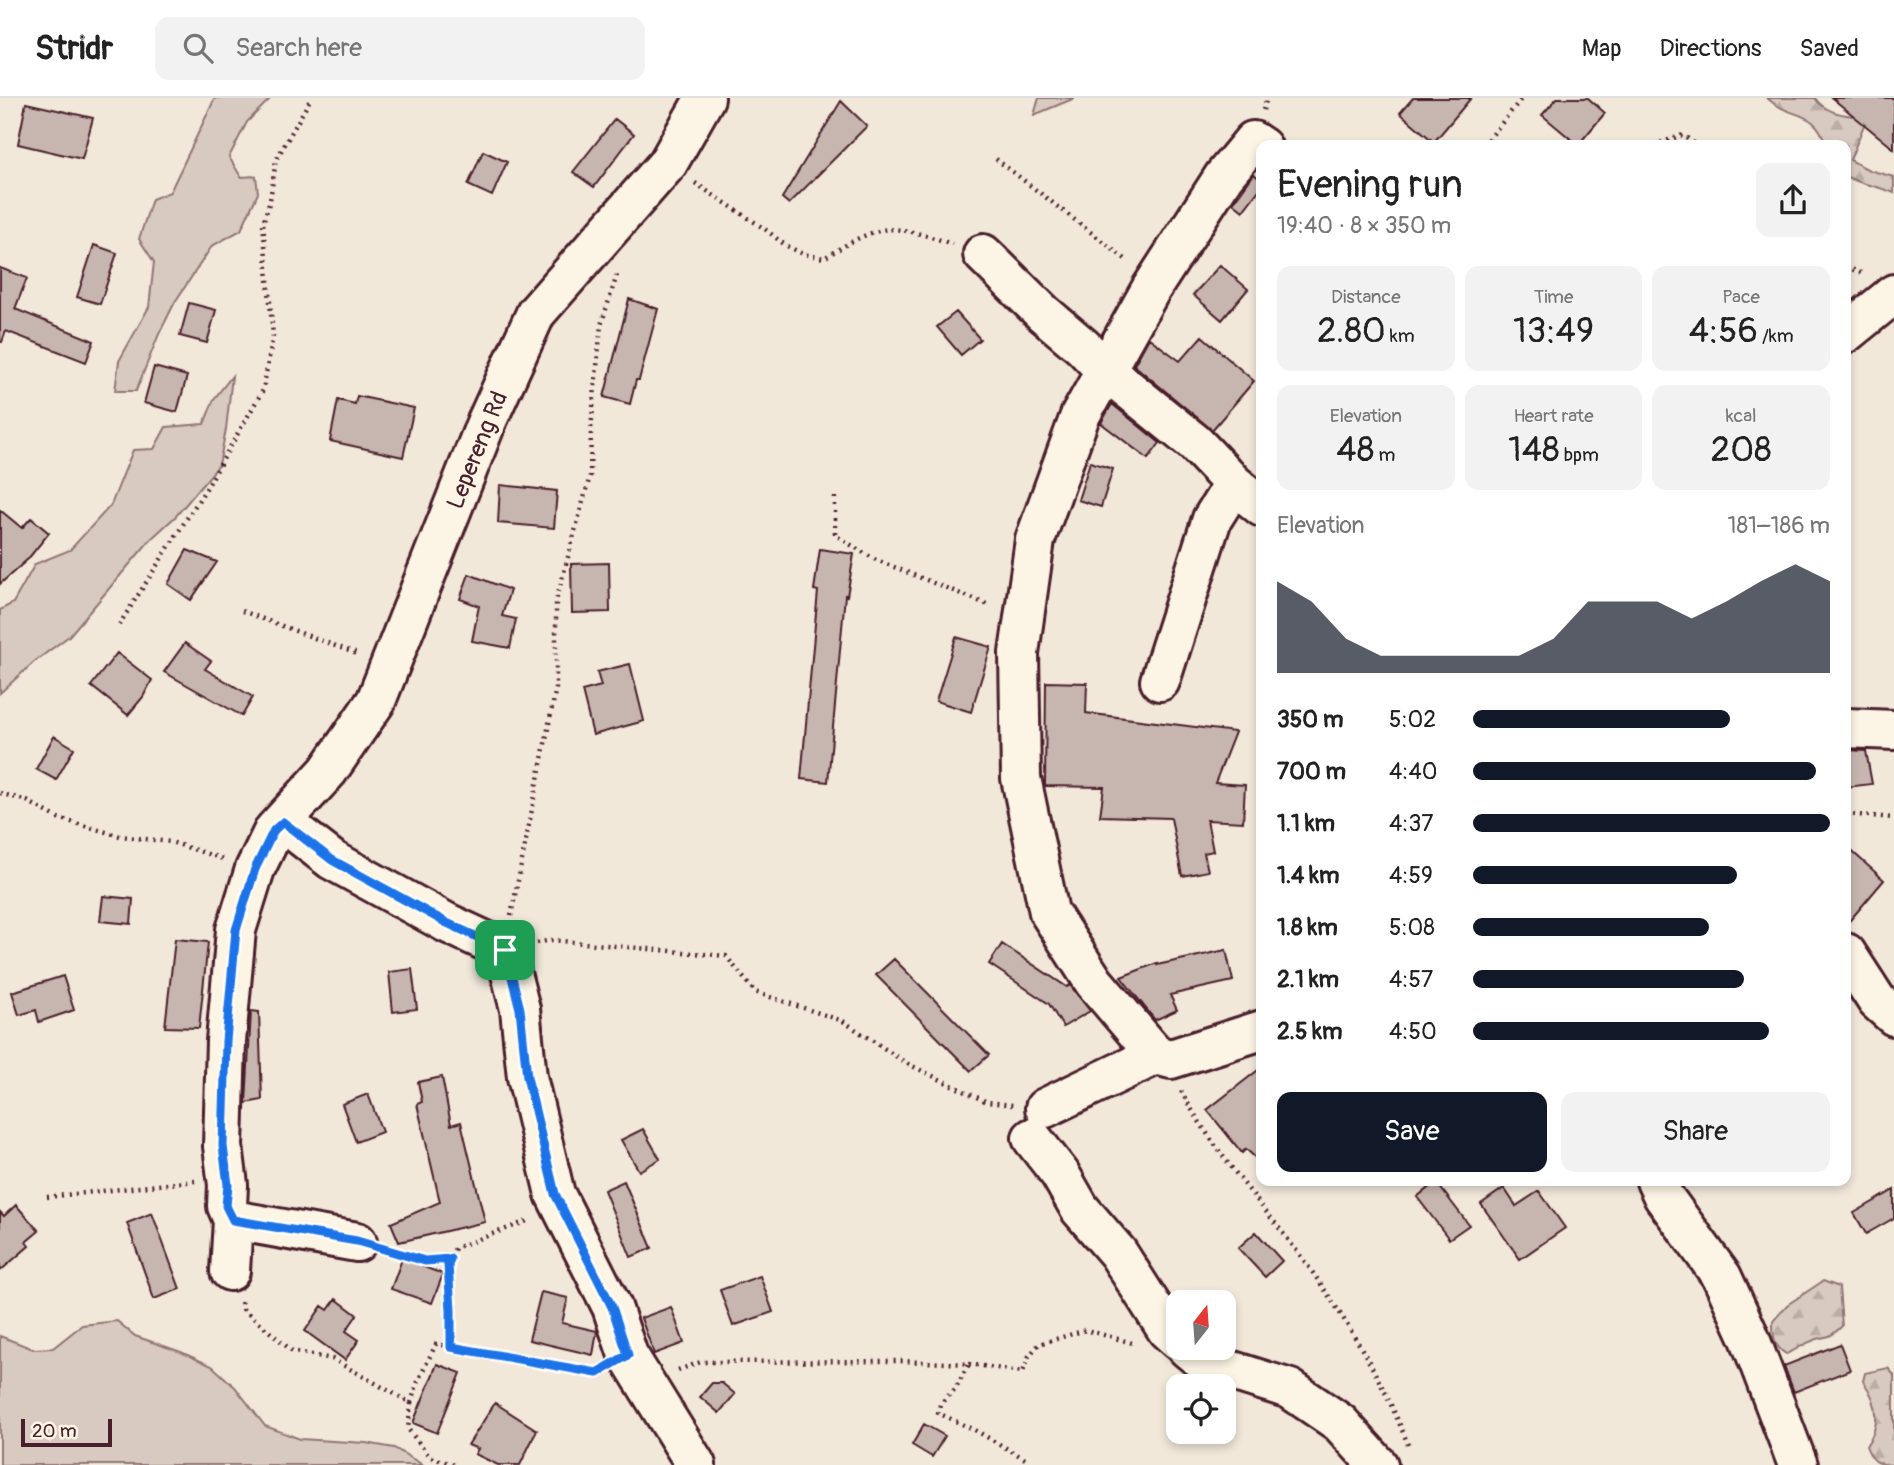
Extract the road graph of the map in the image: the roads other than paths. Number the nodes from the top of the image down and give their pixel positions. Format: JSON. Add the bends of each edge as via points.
{"nodes":[{"id":1,"x":705,"y":98,"type":"edge"},
{"id":2,"x":1256,"y":145,"type":"edge"},
{"id":3,"x":983,"y":254,"type":"road end"},
{"id":4,"x":1894,"y":295,"type":"edge"},
{"id":5,"x":1851,"y":329,"type":"edge"},
{"id":6,"x":1105,"y":371,"type":"junction"},
{"id":7,"x":1248,"y":496,"type":"edge"},
{"id":8,"x":1160,"y":681,"type":"dead end"},
{"id":9,"x":1851,"y":728,"type":"edge"},
{"id":10,"x":1894,"y":730,"type":"edge"},
{"id":11,"x":283,"y":822,"type":"junction"},
{"id":12,"x":1851,"y":961,"type":"edge"},
{"id":13,"x":1894,"y":1016,"type":"edge"},
{"id":14,"x":1256,"y":1032,"type":"edge"},
{"id":15,"x":1163,"y":1057,"type":"junction"},
{"id":16,"x":1658,"y":1186,"type":"edge"},
{"id":17,"x":233,"y":1220,"type":"junction"},
{"id":18,"x":357,"y":1241,"type":"road end"},
{"id":19,"x":230,"y":1271,"type":"road end"},
{"id":20,"x":1166,"y":1323,"type":"edge"},
{"id":21,"x":1202,"y":1360,"type":"edge"},
{"id":22,"x":1395,"y":1459,"type":"edge"},
{"id":23,"x":696,"y":1465,"type":"edge"},
{"id":24,"x":1798,"y":1465,"type":"edge"}],
"edges":[{"from":1,"to":11,"type":"street","name":"Lepereng Rd","via":[[668,163],[536,313],[486,423],[376,701],[328,771]]},
{"from":2,"to":6,"type":"street","via":[[1224,176]]},
{"from":3,"to":6,"type":"street"},
{"from":4,"to":5,"type":"street"},
{"from":6,"to":7,"type":"street","via":[[1195,443]]},
{"from":6,"to":15,"type":"street","via":[[1080,416],[1035,540],[1019,653],[1021,778],[1049,912],[1094,982]]},
{"from":7,"to":8,"type":"street","via":[[1212,519]]},
{"from":9,"to":10,"type":"street"},
{"from":11,"to":17,"type":"street","name":"Lepereng Rd","via":[[274,830],[255,869],[236,930],[223,1146],[226,1206]]},
{"from":11,"to":23,"type":"street","via":[[332,860],[505,950],[520,1009],[527,1077],[555,1194],[612,1307],[636,1369]]},
{"from":12,"to":13,"type":"street","via":[[1877,1001]]},
{"from":14,"to":15,"type":"street"},
{"from":15,"to":20,"type":"street","via":[[1038,1123],[1080,1209],[1118,1253]]},
{"from":16,"to":24,"type":"street","via":[[1722,1277]]},
{"from":17,"to":18,"type":"street"},
{"from":17,"to":19,"type":"street","name":"Lepereng Rd"},
{"from":21,"to":22,"type":"street","via":[[1290,1389]]}]}
